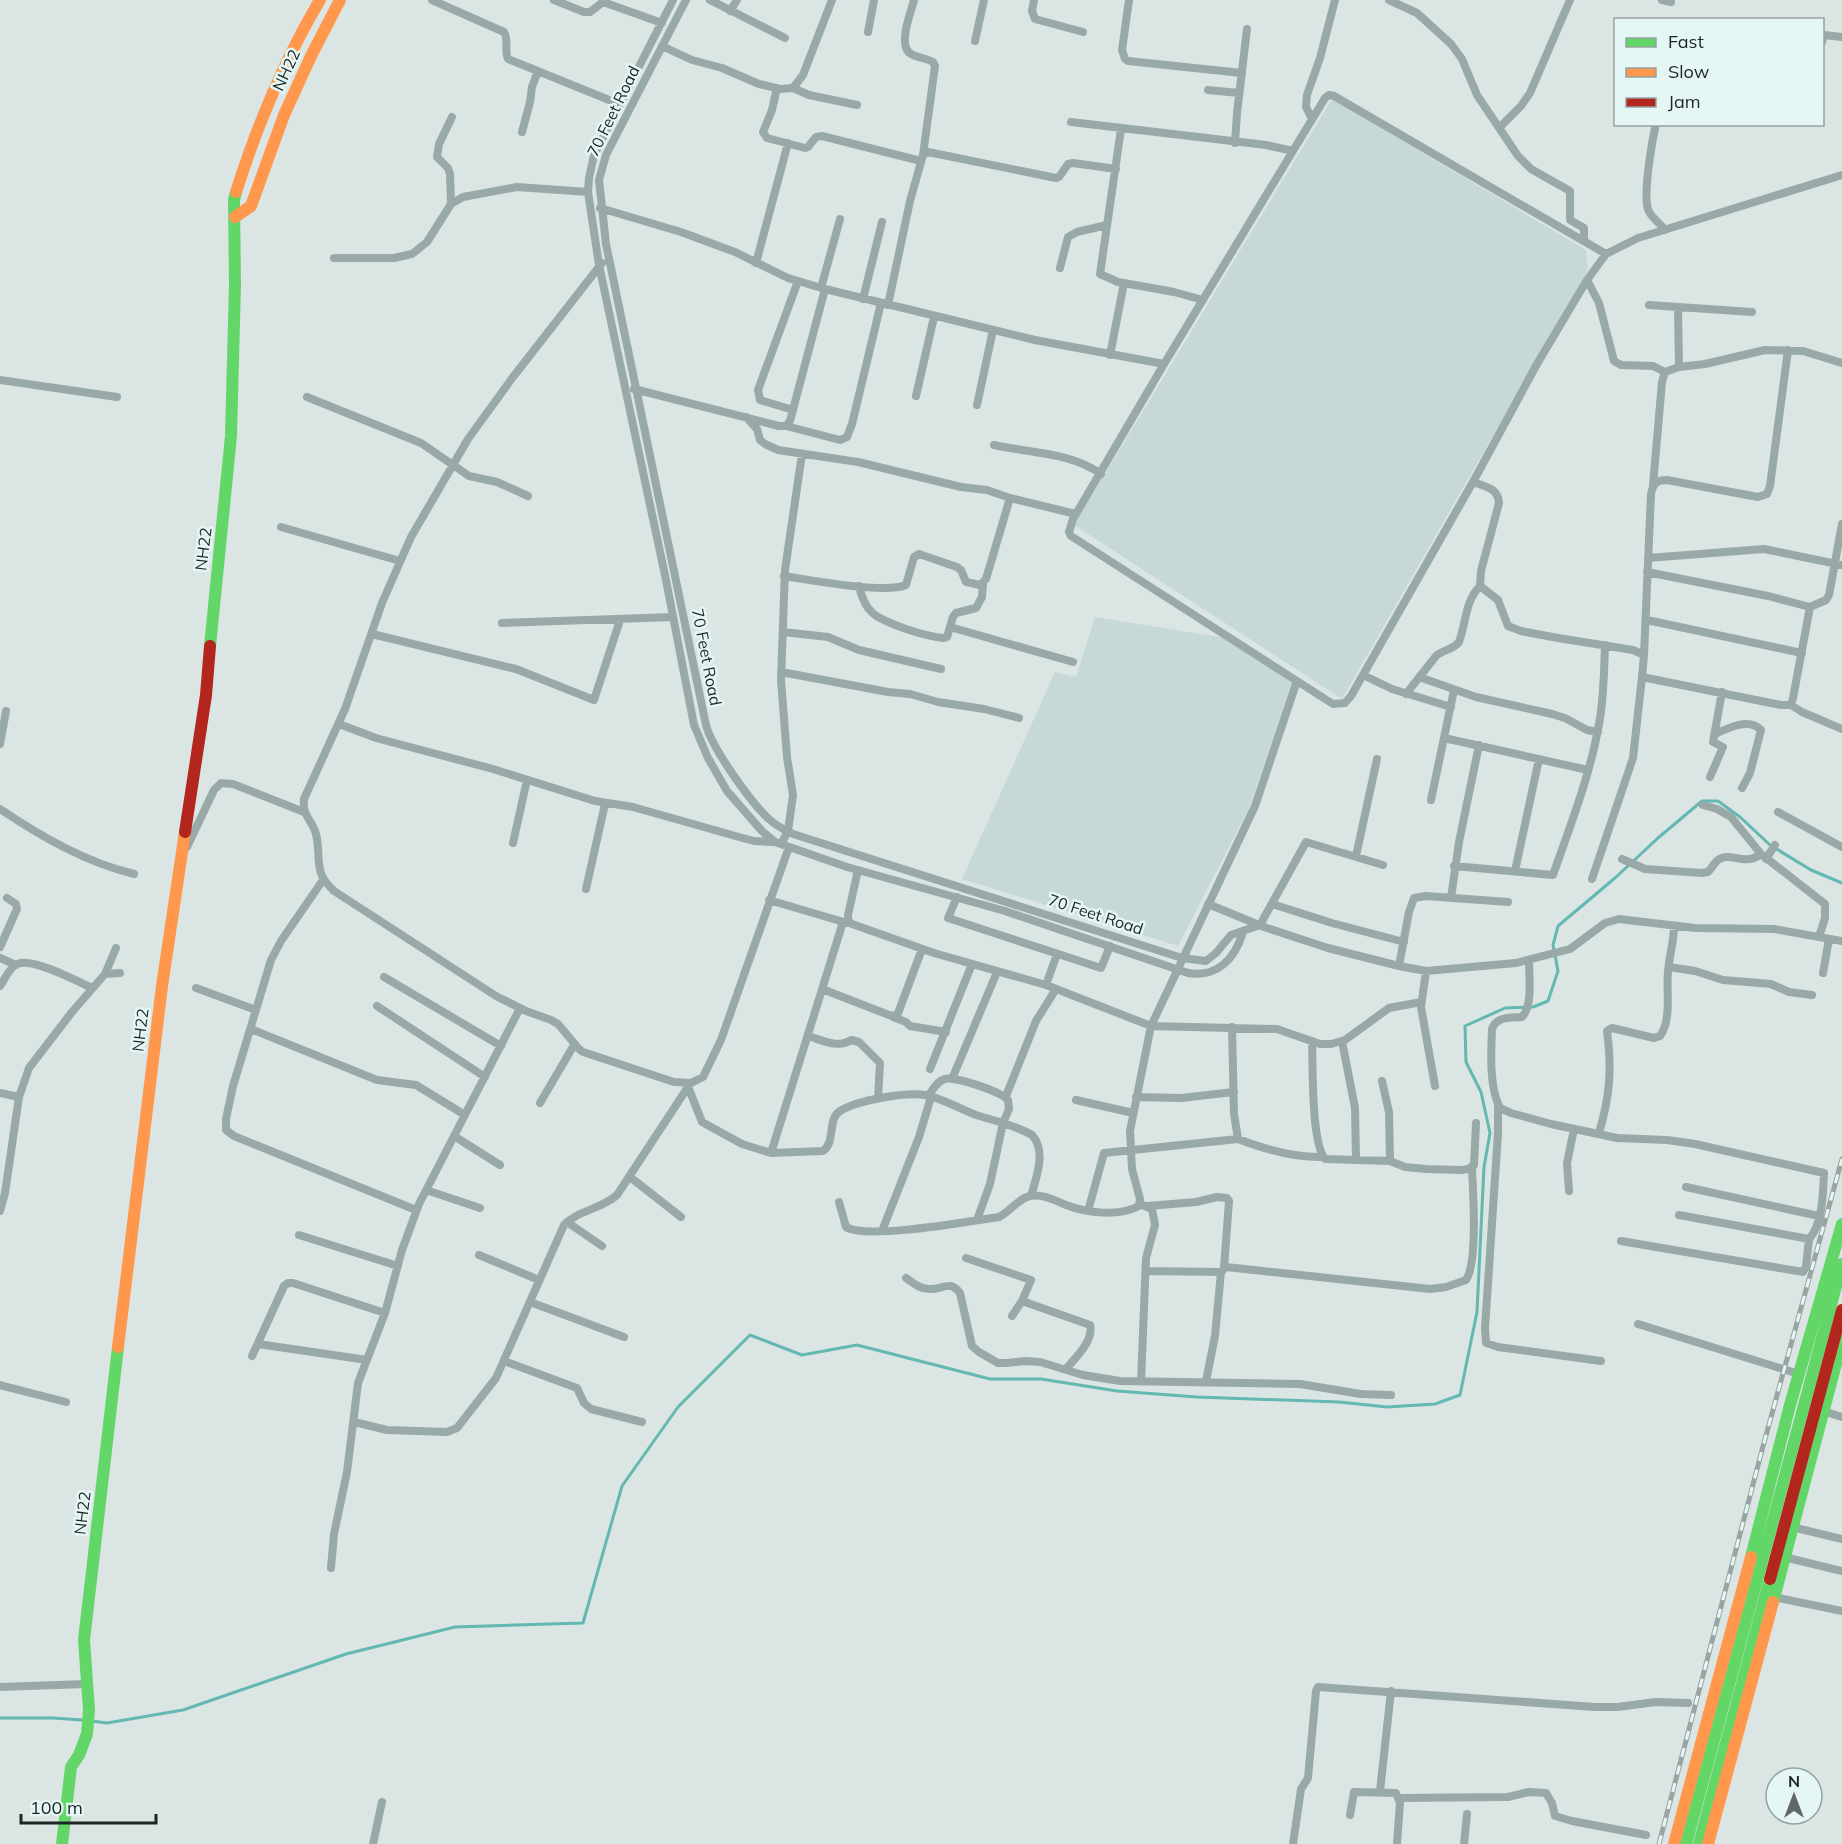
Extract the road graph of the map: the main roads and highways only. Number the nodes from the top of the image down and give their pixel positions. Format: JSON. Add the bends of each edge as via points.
{"nodes":[{"id":1,"x":320,"y":0,"type":"edge"},
{"id":2,"x":340,"y":0,"type":"edge"},
{"id":3,"x":235,"y":217,"type":"junction"},
{"id":4,"x":1842,"y":1224,"type":"edge"},
{"id":5,"x":1842,"y":1264,"type":"edge"},
{"id":6,"x":1842,"y":1310,"type":"edge"},
{"id":7,"x":1842,"y":1341,"type":"edge"},
{"id":8,"x":1840,"y":1357,"type":"edge"},
{"id":9,"x":62,"y":1844,"type":"edge"},
{"id":10,"x":1674,"y":1844,"type":"edge"},
{"id":11,"x":1686,"y":1844,"type":"edge"},
{"id":12,"x":1699,"y":1844,"type":"edge"},
{"id":13,"x":1708,"y":1844,"type":"edge"}],
"edges":[{"from":1,"to":3,"type":"main road","name":"NH22","via":[[300,34],[253,138],[234,200]]},
{"from":2,"to":3,"type":"main road","name":"NH22","via":[[284,114],[251,206]]},
{"from":3,"to":9,"type":"main road","name":"NH22","via":[[231,436],[206,695],[162,986],[92,1564],[84,1640],[87,1734],[71,1767]]},
{"from":4,"to":10,"type":"main road"},
{"from":5,"to":11,"type":"main road"},
{"from":6,"to":12,"type":"main road"},
{"from":7,"to":8,"type":"main road"},
{"from":8,"to":13,"type":"main road"}]}
